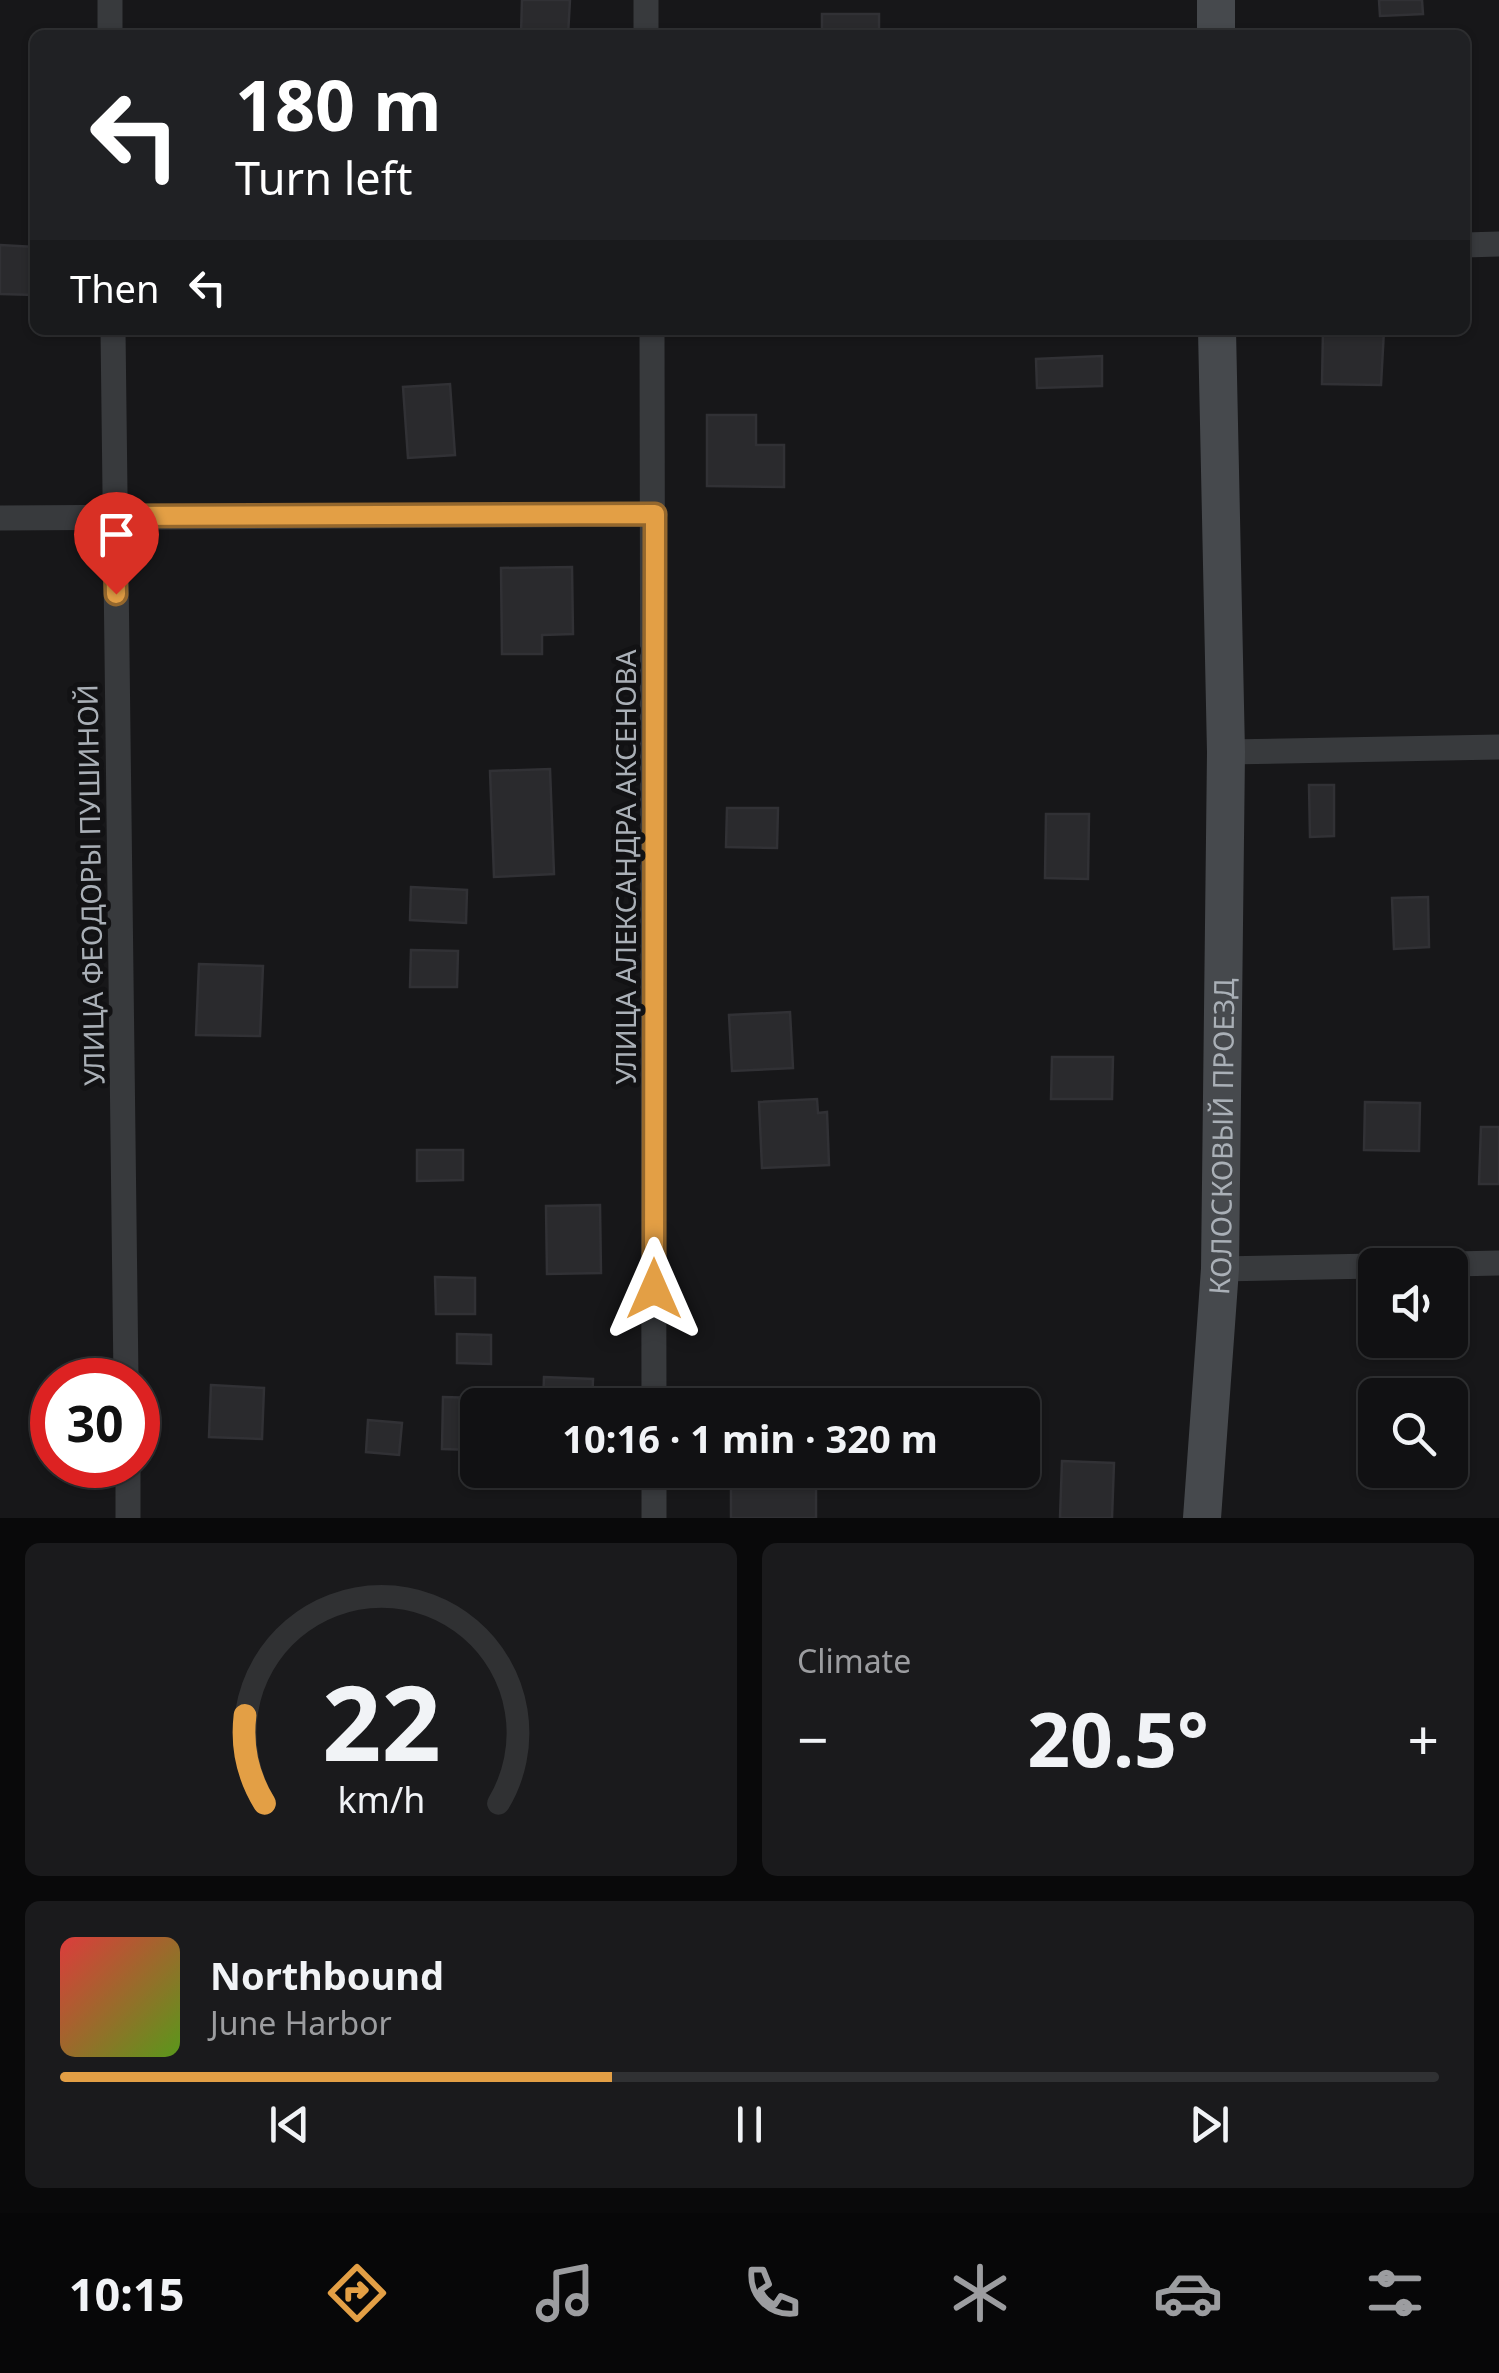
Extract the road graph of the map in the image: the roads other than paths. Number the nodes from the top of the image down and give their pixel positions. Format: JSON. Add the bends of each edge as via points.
{"nodes":[{"id":1,"x":110,"y":0,"type":"edge"},
{"id":2,"x":646,"y":0,"type":"edge"},
{"id":3,"x":1216,"y":0,"type":"edge"},
{"id":4,"x":110,"y":30,"type":"edge"},
{"id":5,"x":646,"y":30,"type":"edge"},
{"id":6,"x":1216,"y":30,"type":"edge"},
{"id":7,"x":1499,"y":244,"type":"edge"},
{"id":8,"x":1470,"y":245,"type":"edge"},
{"id":9,"x":113,"y":335,"type":"edge"},
{"id":10,"x":652,"y":335,"type":"edge"},
{"id":11,"x":1217,"y":335,"type":"edge"},
{"id":12,"x":655,"y":514,"type":"junction"},
{"id":13,"x":114,"y":516,"type":"junction"},
{"id":14,"x":0,"y":518,"type":"edge"},
{"id":15,"x":1499,"y":747,"type":"edge"},
{"id":16,"x":1226,"y":752,"type":"junction"},
{"id":17,"x":1499,"y":1263,"type":"edge"},
{"id":18,"x":1468,"y":1264,"type":"edge"},
{"id":19,"x":1358,"y":1266,"type":"edge"},
{"id":20,"x":1220,"y":1269,"type":"junction"},
{"id":21,"x":126,"y":1358,"type":"edge"},
{"id":22,"x":654,"y":1388,"type":"edge"},
{"id":23,"x":128,"y":1488,"type":"edge"},
{"id":24,"x":654,"y":1488,"type":"edge"},
{"id":25,"x":128,"y":1518,"type":"edge"},
{"id":26,"x":654,"y":1518,"type":"edge"},
{"id":27,"x":1202,"y":1518,"type":"edge"}],
"edges":[{"from":1,"to":4,"type":"street"},
{"from":2,"to":5,"type":"street"},
{"from":3,"to":6,"type":"street"},
{"from":7,"to":8,"type":"street"},
{"from":9,"to":13,"type":"street","name":"УЛИЦА ФЕОДОРЫ ПУШИНОЙ"},
{"from":10,"to":12,"type":"street","name":"УЛИЦА АЛЕКСАНДРА АКСЕНОВА"},
{"from":11,"to":16,"type":"street","name":"КОЛОСКОВЫЙ ПРОЕЗД"},
{"from":12,"to":13,"type":"street"},
{"from":12,"to":22,"type":"street","name":"УЛИЦА АЛЕКСАНДРА АКСЕНОВА"},
{"from":13,"to":14,"type":"street"},
{"from":13,"to":21,"type":"street","name":"УЛИЦА ФЕОДОРЫ ПУШИНОЙ"},
{"from":15,"to":16,"type":"street"},
{"from":16,"to":20,"type":"street","name":"КОЛОСКОВЫЙ ПРОЕЗД"},
{"from":17,"to":18,"type":"street"},
{"from":19,"to":20,"type":"street"},
{"from":20,"to":27,"type":"street","name":"КОЛОСКОВЫЙ ПРОЕЗД"},
{"from":23,"to":25,"type":"street"},
{"from":24,"to":26,"type":"street"}]}
